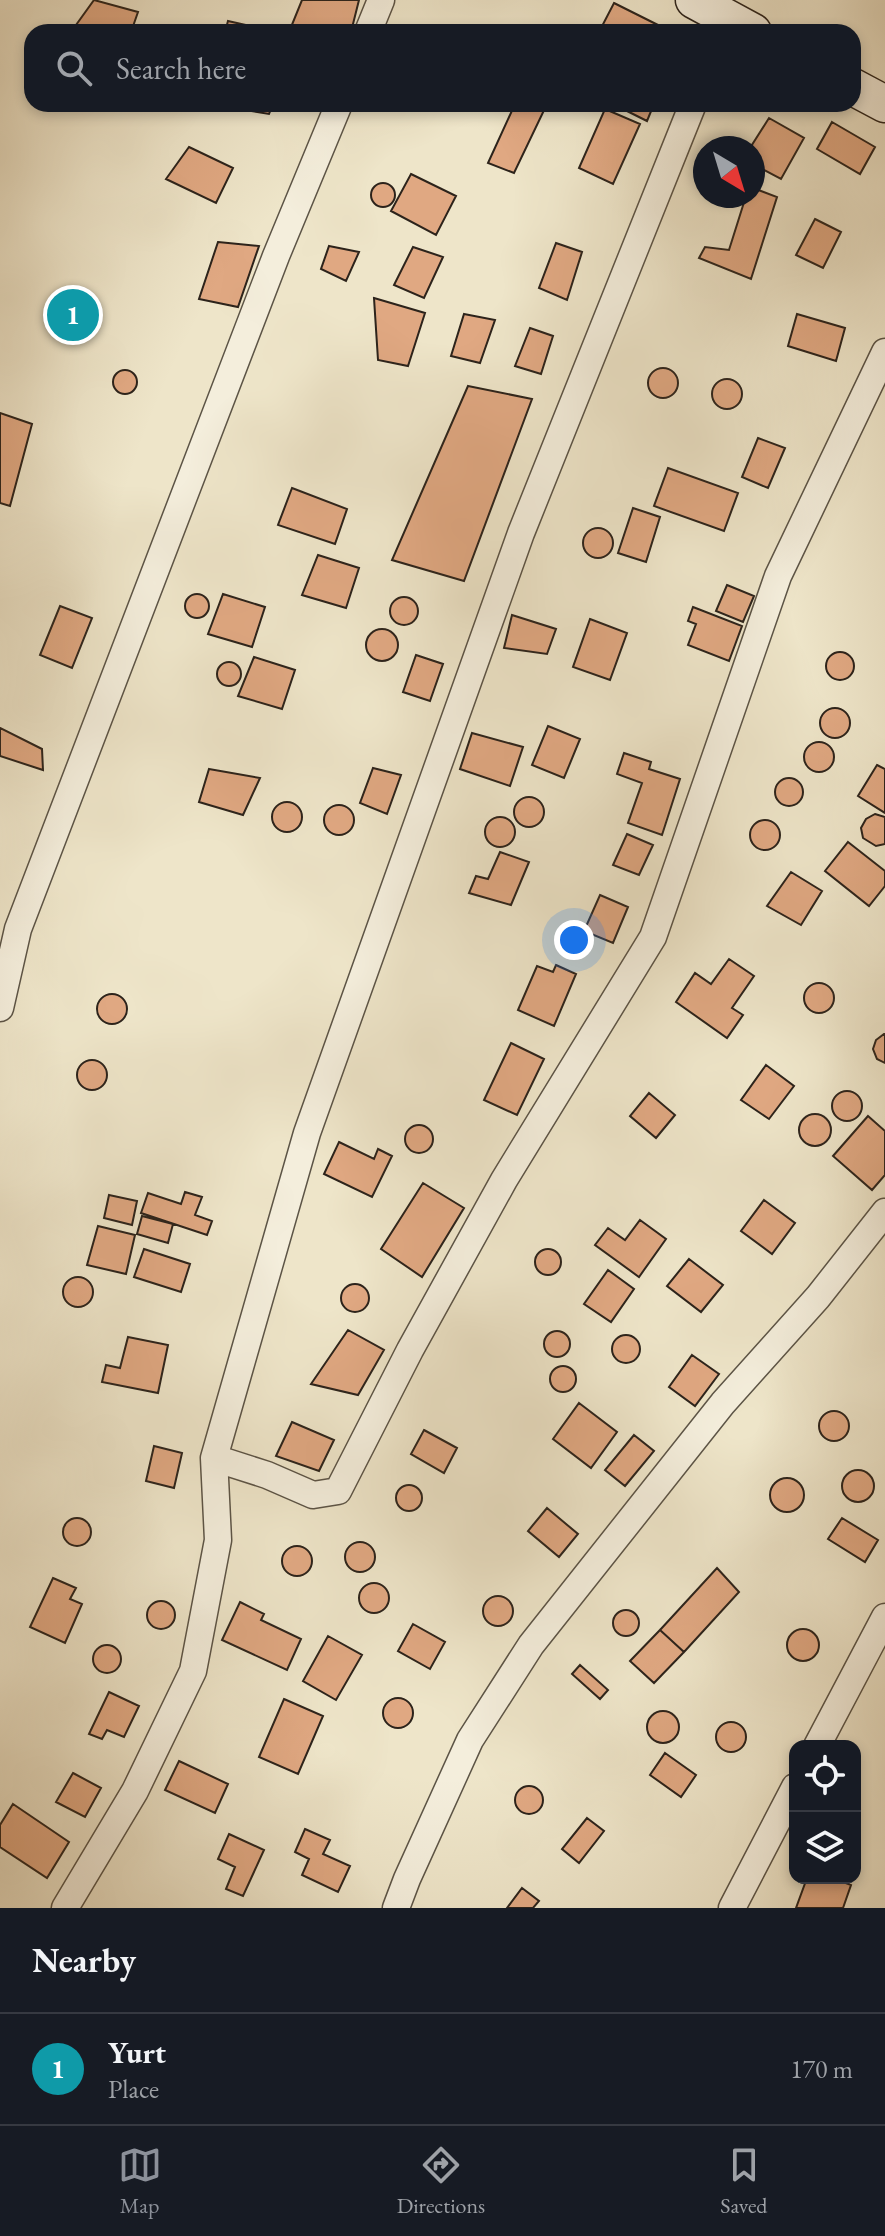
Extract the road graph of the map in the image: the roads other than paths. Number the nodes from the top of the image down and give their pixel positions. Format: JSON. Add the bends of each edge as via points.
{"nodes":[{"id":1,"x":381,"y":0,"type":"edge"},
{"id":2,"x":694,"y":0,"type":"edge"},
{"id":3,"x":371,"y":24,"type":"edge"},
{"id":4,"x":730,"y":24,"type":"edge"},
{"id":5,"x":861,"y":91,"type":"edge"},
{"id":6,"x":885,"y":104,"type":"edge"},
{"id":7,"x":336,"y":112,"type":"edge"},
{"id":8,"x":690,"y":112,"type":"edge"},
{"id":9,"x":885,"y":352,"type":"edge"},
{"id":10,"x":0,"y":1008,"type":"edge"},
{"id":11,"x":885,"y":1212,"type":"edge"},
{"id":12,"x":214,"y":1458,"type":"junction"},
{"id":13,"x":885,"y":1617,"type":"edge"},
{"id":14,"x":820,"y":1740,"type":"edge"},
{"id":15,"x":789,"y":1799,"type":"edge"},
{"id":16,"x":65,"y":1908,"type":"edge"},
{"id":17,"x":396,"y":1908,"type":"edge"},
{"id":18,"x":732,"y":1908,"type":"edge"}],
"edges":[{"from":1,"to":3,"type":"street"},
{"from":2,"to":4,"type":"main road"},
{"from":5,"to":6,"type":"main road"},
{"from":7,"to":10,"type":"street","via":[[18,929]]},
{"from":8,"to":12,"type":"street","via":[[521,533],[307,1133]]},
{"from":9,"to":12,"type":"street","via":[[778,576],[653,937],[504,1180],[338,1491],[313,1495]]},
{"from":11,"to":17,"type":"street","via":[[723,1403],[531,1645],[470,1740]]},
{"from":12,"to":16,"type":"street","via":[[218,1540],[193,1671],[135,1791]]},
{"from":13,"to":14,"type":"street"},
{"from":15,"to":18,"type":"street"}]}
